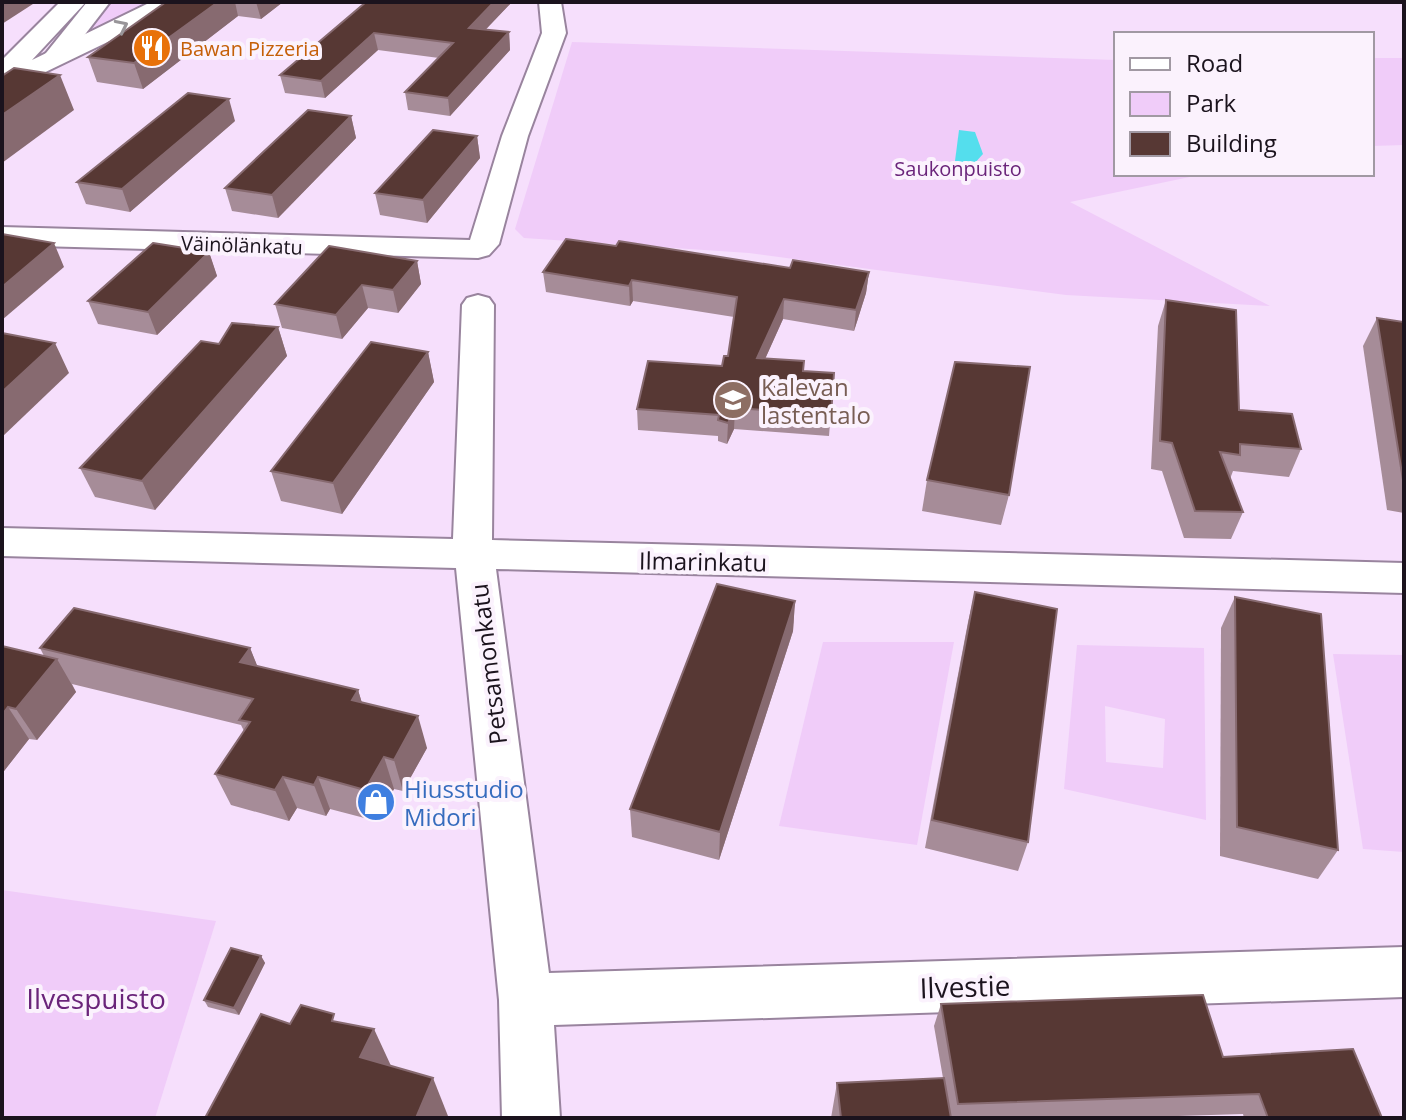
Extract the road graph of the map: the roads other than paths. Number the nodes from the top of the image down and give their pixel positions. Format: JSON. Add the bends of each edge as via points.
{"nodes":[{"id":1,"x":74,"y":2,"type":"edge"},
{"id":2,"x":99,"y":2,"type":"edge"},
{"id":3,"x":171,"y":2,"type":"edge"},
{"id":4,"x":550,"y":2,"type":"edge"},
{"id":5,"x":54,"y":58,"type":"junction"},
{"id":6,"x":2,"y":72,"type":"edge"},
{"id":7,"x":2,"y":85,"type":"edge"},
{"id":8,"x":2,"y":236,"type":"edge"},
{"id":9,"x":478,"y":305,"type":"dead end"},
{"id":10,"x":2,"y":542,"type":"edge"},
{"id":11,"x":475,"y":556,"type":"junction"},
{"id":12,"x":1404,"y":578,"type":"edge"},
{"id":13,"x":1404,"y":972,"type":"edge"},
{"id":14,"x":526,"y":1000,"type":"junction"},
{"id":15,"x":531,"y":1118,"type":"edge"}],
"edges":[{"from":1,"to":6,"type":"main road","via":[[39,42]]},
{"from":2,"to":5,"type":"street"},
{"from":5,"to":3,"type":"main road","one_way":true},
{"from":4,"to":8,"type":"street","name":"Väinölänkatu","via":[[554,33],[481,247],[332,248]]},
{"from":5,"to":7,"type":"main road"},
{"from":9,"to":11,"type":"street","name":"Petsamonkatu","via":[[471,527]]},
{"from":10,"to":11,"type":"street","name":"Ilmarinkatu"},
{"from":11,"to":12,"type":"street","name":"Ilmarinkatu"},
{"from":11,"to":14,"type":"street","name":"Petsamonkatu"},
{"from":13,"to":14,"type":"street","name":"Ilvestie"},
{"from":14,"to":15,"type":"street","name":"Petsamonkatu"}]}
